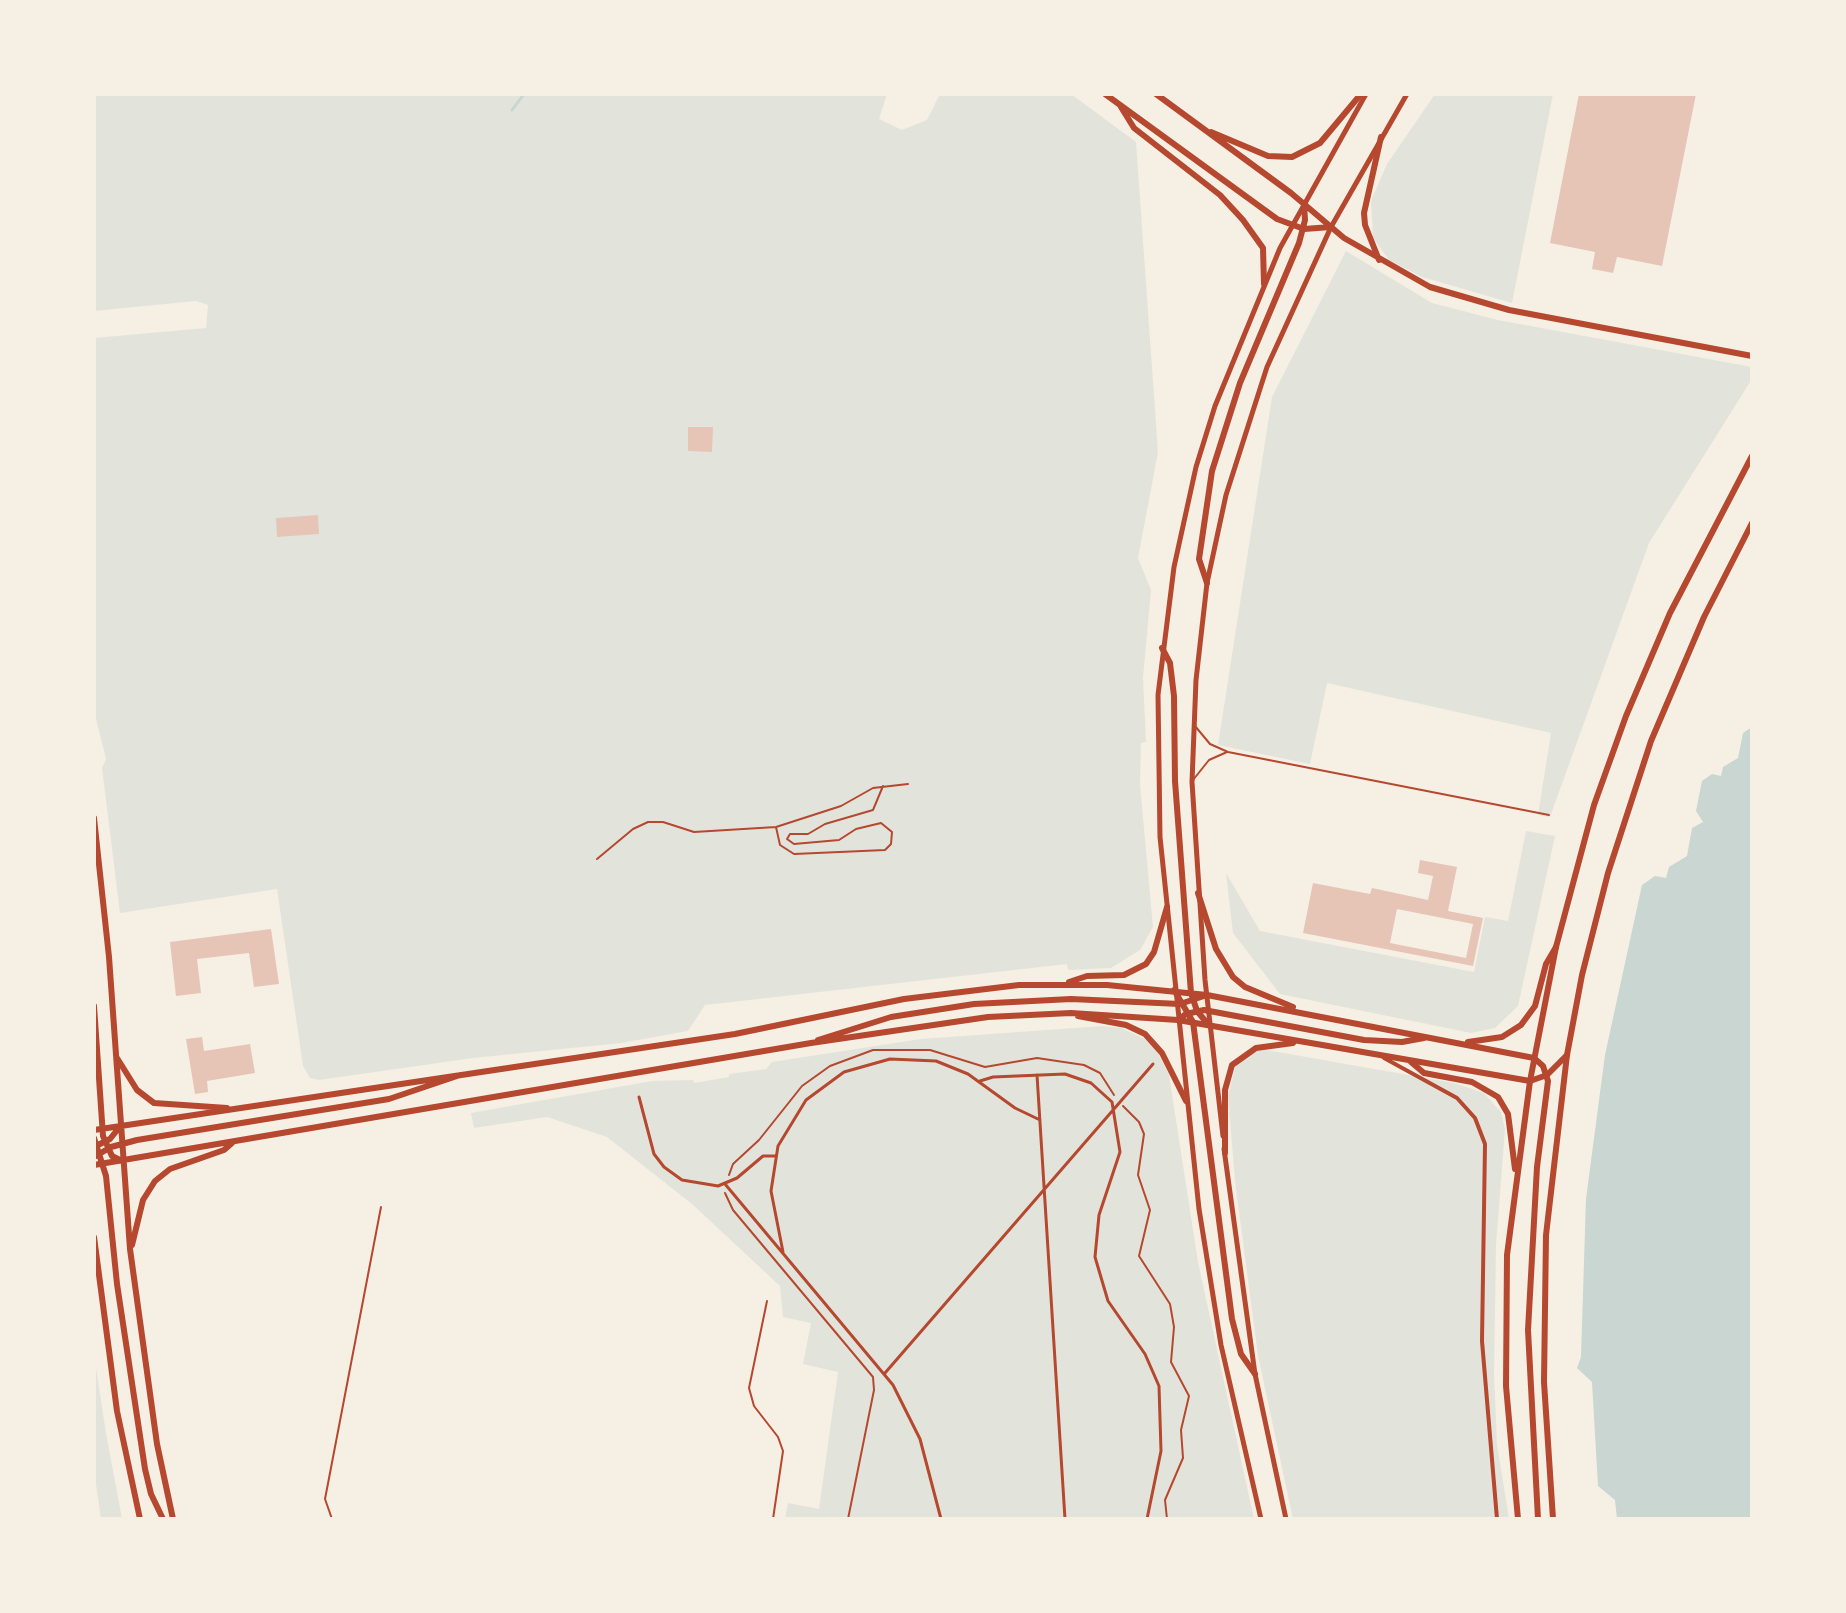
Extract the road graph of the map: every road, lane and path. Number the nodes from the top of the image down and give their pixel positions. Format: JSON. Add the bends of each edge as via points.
{"nodes":[{"id":1,"x":1105,"y":94,"type":"edge"},
{"id":2,"x":1156,"y":94,"type":"edge"},
{"id":3,"x":1364,"y":94,"type":"edge"},
{"id":4,"x":1407,"y":94,"type":"edge"},
{"id":5,"x":1119,"y":104,"type":"junction"},
{"id":6,"x":1207,"y":132,"type":"junction"},
{"id":7,"x":1381,"y":137,"type":"junction"},
{"id":8,"x":1304,"y":204,"type":"junction"},
{"id":9,"x":1292,"y":225,"type":"junction"},
{"id":10,"x":1331,"y":227,"type":"junction"},
{"id":11,"x":1304,"y":229,"type":"junction"},
{"id":12,"x":1379,"y":260,"type":"junction"},
{"id":13,"x":1264,"y":284,"type":"junction"},
{"id":14,"x":1752,"y":356,"type":"edge"},
{"id":15,"x":1752,"y":456,"type":"edge"},
{"id":16,"x":1752,"y":523,"type":"edge"},
{"id":17,"x":1207,"y":583,"type":"junction"},
{"id":18,"x":1162,"y":648,"type":"junction"},
{"id":19,"x":1193,"y":723,"type":"junction"},
{"id":20,"x":1228,"y":752,"type":"junction"},
{"id":21,"x":1192,"y":782,"type":"junction"},
{"id":22,"x":908,"y":784,"type":"dead end"},
{"id":23,"x":883,"y":786,"type":"junction"},
{"id":24,"x":1549,"y":815,"type":"dead end"},
{"id":25,"x":94,"y":818,"type":"edge"},
{"id":26,"x":776,"y":827,"type":"junction"},
{"id":27,"x":597,"y":859,"type":"dead end"},
{"id":28,"x":1198,"y":893,"type":"junction"},
{"id":29,"x":1167,"y":907,"type":"junction"},
{"id":30,"x":1556,"y":947,"type":"junction"},
{"id":31,"x":1066,"y":983,"type":"junction"},
{"id":32,"x":1174,"y":990,"type":"junction"},
{"id":33,"x":1191,"y":993,"type":"junction"},
{"id":34,"x":1207,"y":995,"type":"junction"},
{"id":35,"x":1194,"y":1002,"type":"junction"},
{"id":36,"x":1176,"y":1004,"type":"junction"},
{"id":37,"x":1185,"y":1004,"type":"junction"},
{"id":38,"x":94,"y":1006,"type":"edge"},
{"id":39,"x":1208,"y":1011,"type":"junction"},
{"id":40,"x":1303,"y":1011,"type":"junction"},
{"id":41,"x":1193,"y":1012,"type":"junction"},
{"id":42,"x":1071,"y":1013,"type":"junction"},
{"id":43,"x":1178,"y":1020,"type":"junction"},
{"id":44,"x":1193,"y":1022,"type":"junction"},
{"id":45,"x":1210,"y":1025,"type":"junction"},
{"id":46,"x":1427,"y":1038,"type":"junction"},
{"id":47,"x":1456,"y":1042,"type":"junction"},
{"id":48,"x":811,"y":1043,"type":"junction"},
{"id":49,"x":1300,"y":1043,"type":"junction"},
{"id":50,"x":1567,"y":1055,"type":"junction"},
{"id":51,"x":116,"y":1057,"type":"junction"},
{"id":52,"x":1384,"y":1058,"type":"junction"},
{"id":53,"x":1534,"y":1058,"type":"junction"},
{"id":54,"x":1411,"y":1062,"type":"junction"},
{"id":55,"x":1153,"y":1064,"type":"dead end"},
{"id":56,"x":471,"y":1071,"type":"junction"},
{"id":57,"x":1037,"y":1075,"type":"junction"},
{"id":58,"x":1547,"y":1075,"type":"junction"},
{"id":59,"x":980,"y":1081,"type":"junction"},
{"id":60,"x":1530,"y":1081,"type":"junction"},
{"id":61,"x":639,"y":1097,"type":"dead end"},
{"id":62,"x":1186,"y":1101,"type":"junction"},
{"id":63,"x":1119,"y":1103,"type":"junction"},
{"id":64,"x":1114,"y":1108,"type":"junction"},
{"id":65,"x":230,"y":1109,"type":"junction"},
{"id":66,"x":1040,"y":1120,"type":"junction"},
{"id":67,"x":120,"y":1126,"type":"junction"},
{"id":68,"x":98,"y":1129,"type":"edge"},
{"id":69,"x":94,"y":1138,"type":"edge"},
{"id":70,"x":234,"y":1141,"type":"junction"},
{"id":71,"x":121,"y":1144,"type":"junction"},
{"id":72,"x":100,"y":1149,"type":"edge"},
{"id":73,"x":1225,"y":1153,"type":"junction"},
{"id":74,"x":775,"y":1156,"type":"junction"},
{"id":75,"x":122,"y":1161,"type":"junction"},
{"id":76,"x":103,"y":1164,"type":"junction"},
{"id":77,"x":94,"y":1165,"type":"edge"},
{"id":78,"x":1516,"y":1172,"type":"junction"},
{"id":79,"x":725,"y":1184,"type":"junction"},
{"id":80,"x":1046,"y":1189,"type":"junction"},
{"id":81,"x":381,"y":1207,"type":"dead end"},
{"id":82,"x":94,"y":1237,"type":"edge"},
{"id":83,"x":94,"y":1246,"type":"edge"},
{"id":84,"x":130,"y":1249,"type":"junction"},
{"id":85,"x":783,"y":1252,"type":"junction"},
{"id":86,"x":767,"y":1301,"type":"dead end"},
{"id":87,"x":885,"y":1373,"type":"junction"},
{"id":88,"x":1255,"y":1374,"type":"junction"},
{"id":89,"x":138,"y":1519,"type":"edge"},
{"id":90,"x":163,"y":1519,"type":"edge"},
{"id":91,"x":173,"y":1519,"type":"edge"},
{"id":92,"x":332,"y":1519,"type":"edge"},
{"id":93,"x":773,"y":1519,"type":"edge"},
{"id":94,"x":848,"y":1519,"type":"edge"},
{"id":95,"x":941,"y":1519,"type":"edge"},
{"id":96,"x":1065,"y":1519,"type":"edge"},
{"id":97,"x":1147,"y":1519,"type":"edge"},
{"id":98,"x":1167,"y":1519,"type":"edge"},
{"id":99,"x":1261,"y":1519,"type":"edge"},
{"id":100,"x":1286,"y":1519,"type":"edge"},
{"id":101,"x":1497,"y":1519,"type":"edge"},
{"id":102,"x":1518,"y":1519,"type":"edge"},
{"id":103,"x":1538,"y":1519,"type":"edge"},
{"id":104,"x":1553,"y":1519,"type":"edge"}],
"edges":[{"from":1,"to":5,"type":"main road"},
{"from":2,"to":6,"type":"main road"},
{"from":3,"to":6,"type":"main road","via":[[1320,143],[1292,157],[1268,156]]},
{"from":3,"to":8,"type":"main road"},
{"from":4,"to":7,"type":"main road"},
{"from":5,"to":9,"type":"main road"},
{"from":5,"to":13,"type":"main road","via":[[1134,128],[1220,195],[1243,220],[1263,248]]},
{"from":6,"to":8,"type":"main road"},
{"from":7,"to":10,"type":"main road"},
{"from":7,"to":12,"type":"main road","via":[[1364,213]]},
{"from":8,"to":9,"type":"main road"},
{"from":8,"to":10,"type":"main road"},
{"from":8,"to":11,"type":"main road"},
{"from":9,"to":11,"type":"main road"},
{"from":9,"to":13,"type":"main road"},
{"from":10,"to":11,"type":"main road"},
{"from":10,"to":12,"type":"main road"},
{"from":10,"to":17,"type":"main road","via":[[1281,333],[1248,420]]},
{"from":11,"to":17,"type":"main road","via":[[1240,383],[1212,471],[1199,559]]},
{"from":12,"to":14,"type":"main road","via":[[1430,287],[1477,303]]},
{"from":13,"to":18,"type":"main road","via":[[1196,467]]},
{"from":15,"to":30,"type":"main road","via":[[1675,602],[1626,716],[1594,805]]},
{"from":16,"to":50,"type":"main road","via":[[1691,645],[1638,780],[1598,911]]},
{"from":17,"to":19,"type":"main road"},
{"from":18,"to":29,"type":"main road","via":[[1158,780]]},
{"from":18,"to":33,"type":"main road","via":[[1170,663],[1174,696]]},
{"from":19,"to":20,"type":"lane","via":[[1210,744]]},
{"from":19,"to":21,"type":"main road"},
{"from":20,"to":21,"type":"lane","via":[[1209,760]]},
{"from":20,"to":24,"type":"lane"},
{"from":21,"to":28,"type":"main road"},
{"from":22,"to":23,"type":"path"},
{"from":23,"to":26,"type":"path"},
{"from":23,"to":26,"type":"path","via":[[873,810],[787,839],[794,844],[842,839],[881,823],[892,832],[885,850],[794,854],[780,845]]},
{"from":25,"to":51,"type":"main road"},
{"from":26,"to":27,"type":"path","via":[[694,832],[648,822]]},
{"from":28,"to":34,"type":"main road"},
{"from":28,"to":40,"type":"main road","via":[[1216,949],[1233,977]]},
{"from":29,"to":31,"type":"main road","via":[[1146,964],[1124,975],[1087,976]]},
{"from":29,"to":32,"type":"main road"},
{"from":30,"to":47,"type":"main road","via":[[1548,957],[1535,1006],[1521,1025],[1495,1039]]},
{"from":30,"to":53,"type":"main road"},
{"from":31,"to":32,"type":"main road"},
{"from":31,"to":56,"type":"main road","via":[[928,995],[735,1034]]},
{"from":32,"to":33,"type":"main road"},
{"from":32,"to":36,"type":"main road"},
{"from":32,"to":37,"type":"main road"},
{"from":33,"to":34,"type":"main road"},
{"from":33,"to":35,"type":"main road"},
{"from":34,"to":35,"type":"main road"},
{"from":34,"to":39,"type":"main road"},
{"from":34,"to":40,"type":"main road"},
{"from":35,"to":37,"type":"main road"},
{"from":35,"to":41,"type":"main road"},
{"from":36,"to":37,"type":"main road"},
{"from":36,"to":43,"type":"main road"},
{"from":36,"to":48,"type":"main road","via":[[1071,999],[974,1004],[891,1017]]},
{"from":37,"to":41,"type":"main road"},
{"from":38,"to":68,"type":"main road"},
{"from":39,"to":41,"type":"main road"},
{"from":39,"to":45,"type":"main road"},
{"from":39,"to":46,"type":"main road","via":[[1364,1040]]},
{"from":40,"to":46,"type":"main road"},
{"from":41,"to":43,"type":"main road"},
{"from":41,"to":44,"type":"main road"},
{"from":41,"to":45,"type":"main road"},
{"from":42,"to":43,"type":"main road"},
{"from":42,"to":48,"type":"main road","via":[[988,1017]]},
{"from":42,"to":62,"type":"main road","via":[[1145,1034],[1162,1053]]},
{"from":43,"to":44,"type":"main road"},
{"from":43,"to":62,"type":"main road"},
{"from":44,"to":45,"type":"main road"},
{"from":44,"to":88,"type":"main road","via":[[1232,1319],[1241,1354]]},
{"from":45,"to":49,"type":"main road"},
{"from":45,"to":73,"type":"main road"},
{"from":46,"to":47,"type":"main road"},
{"from":47,"to":53,"type":"main road"},
{"from":48,"to":70,"type":"main road"},
{"from":49,"to":52,"type":"main road"},
{"from":49,"to":73,"type":"main road","via":[[1256,1048],[1232,1065],[1225,1090]]},
{"from":50,"to":58,"type":"main road"},
{"from":50,"to":104,"type":"main road","via":[[1544,1295]]},
{"from":51,"to":65,"type":"main road","via":[[137,1090],[154,1103]]},
{"from":51,"to":67,"type":"main road"},
{"from":52,"to":54,"type":"main road"},
{"from":52,"to":101,"type":"street","via":[[1451,1093],[1475,1118],[1487,1154],[1482,1341]]},
{"from":53,"to":58,"type":"main road"},
{"from":53,"to":60,"type":"main road"},
{"from":54,"to":60,"type":"main road"},
{"from":54,"to":78,"type":"main road","via":[[1424,1073],[1472,1082],[1498,1097],[1508,1114]]},
{"from":55,"to":63,"type":"street"},
{"from":56,"to":65,"type":"main road"},
{"from":56,"to":71,"type":"main road","via":[[389,1099]]},
{"from":57,"to":59,"type":"street"},
{"from":57,"to":64,"type":"street","via":[[1083,1079],[1107,1095]]},
{"from":57,"to":66,"type":"street"},
{"from":58,"to":60,"type":"main road"},
{"from":58,"to":103,"type":"main road","via":[[1528,1330]]},
{"from":59,"to":66,"type":"street"},
{"from":59,"to":74,"type":"street","via":[[925,1059],[855,1067],[806,1100],[787,1126]]},
{"from":60,"to":78,"type":"main road"},
{"from":61,"to":79,"type":"street","via":[[650,1146],[664,1167],[694,1184]]},
{"from":62,"to":99,"type":"main road","via":[[1221,1345]]},
{"from":63,"to":64,"type":"street"},
{"from":63,"to":79,"type":"path","via":[[1100,1073],[1084,1065],[1037,1058],[985,1067],[930,1050],[873,1050],[830,1066],[802,1086],[733,1164]]},
{"from":63,"to":98,"type":"path","via":[[1143,1131],[1138,1175],[1150,1210],[1139,1256],[1170,1304],[1171,1362],[1189,1396],[1181,1430],[1183,1458],[1165,1500]]},
{"from":64,"to":80,"type":"street"},
{"from":64,"to":97,"type":"street","via":[[1120,1152],[1099,1215],[1095,1257],[1108,1301],[1145,1354],[1161,1398],[1161,1451]]},
{"from":65,"to":67,"type":"main road"},
{"from":66,"to":80,"type":"street"},
{"from":67,"to":68,"type":"main road"},
{"from":67,"to":71,"type":"main road"},
{"from":67,"to":72,"type":"main road"},
{"from":68,"to":72,"type":"main road"},
{"from":69,"to":72,"type":"main road"},
{"from":70,"to":75,"type":"main road"},
{"from":70,"to":84,"type":"main road","via":[[155,1181],[143,1200]]},
{"from":71,"to":72,"type":"main road"},
{"from":71,"to":75,"type":"main road"},
{"from":72,"to":75,"type":"main road"},
{"from":72,"to":76,"type":"main road"},
{"from":73,"to":88,"type":"main road"},
{"from":74,"to":79,"type":"street","via":[[763,1156]]},
{"from":74,"to":85,"type":"street","via":[[772,1202]]},
{"from":75,"to":76,"type":"main road"},
{"from":75,"to":84,"type":"main road"},
{"from":76,"to":77,"type":"main road"},
{"from":76,"to":90,"type":"main road","via":[[128,1368],[151,1494]]},
{"from":78,"to":102,"type":"main road","via":[[1505,1343]]},
{"from":79,"to":85,"type":"street"},
{"from":79,"to":94,"type":"path","via":[[733,1210],[873,1377]]},
{"from":80,"to":87,"type":"street"},
{"from":80,"to":96,"type":"street"},
{"from":81,"to":92,"type":"lane","via":[[325,1499]]},
{"from":82,"to":83,"type":"main road"},
{"from":83,"to":89,"type":"main road"},
{"from":84,"to":91,"type":"main road","via":[[157,1444]]},
{"from":85,"to":87,"type":"street"},
{"from":86,"to":93,"type":"lane","via":[[749,1388],[754,1406],[783,1451]]},
{"from":87,"to":95,"type":"street","via":[[920,1439]]},
{"from":88,"to":100,"type":"main road"}]}
